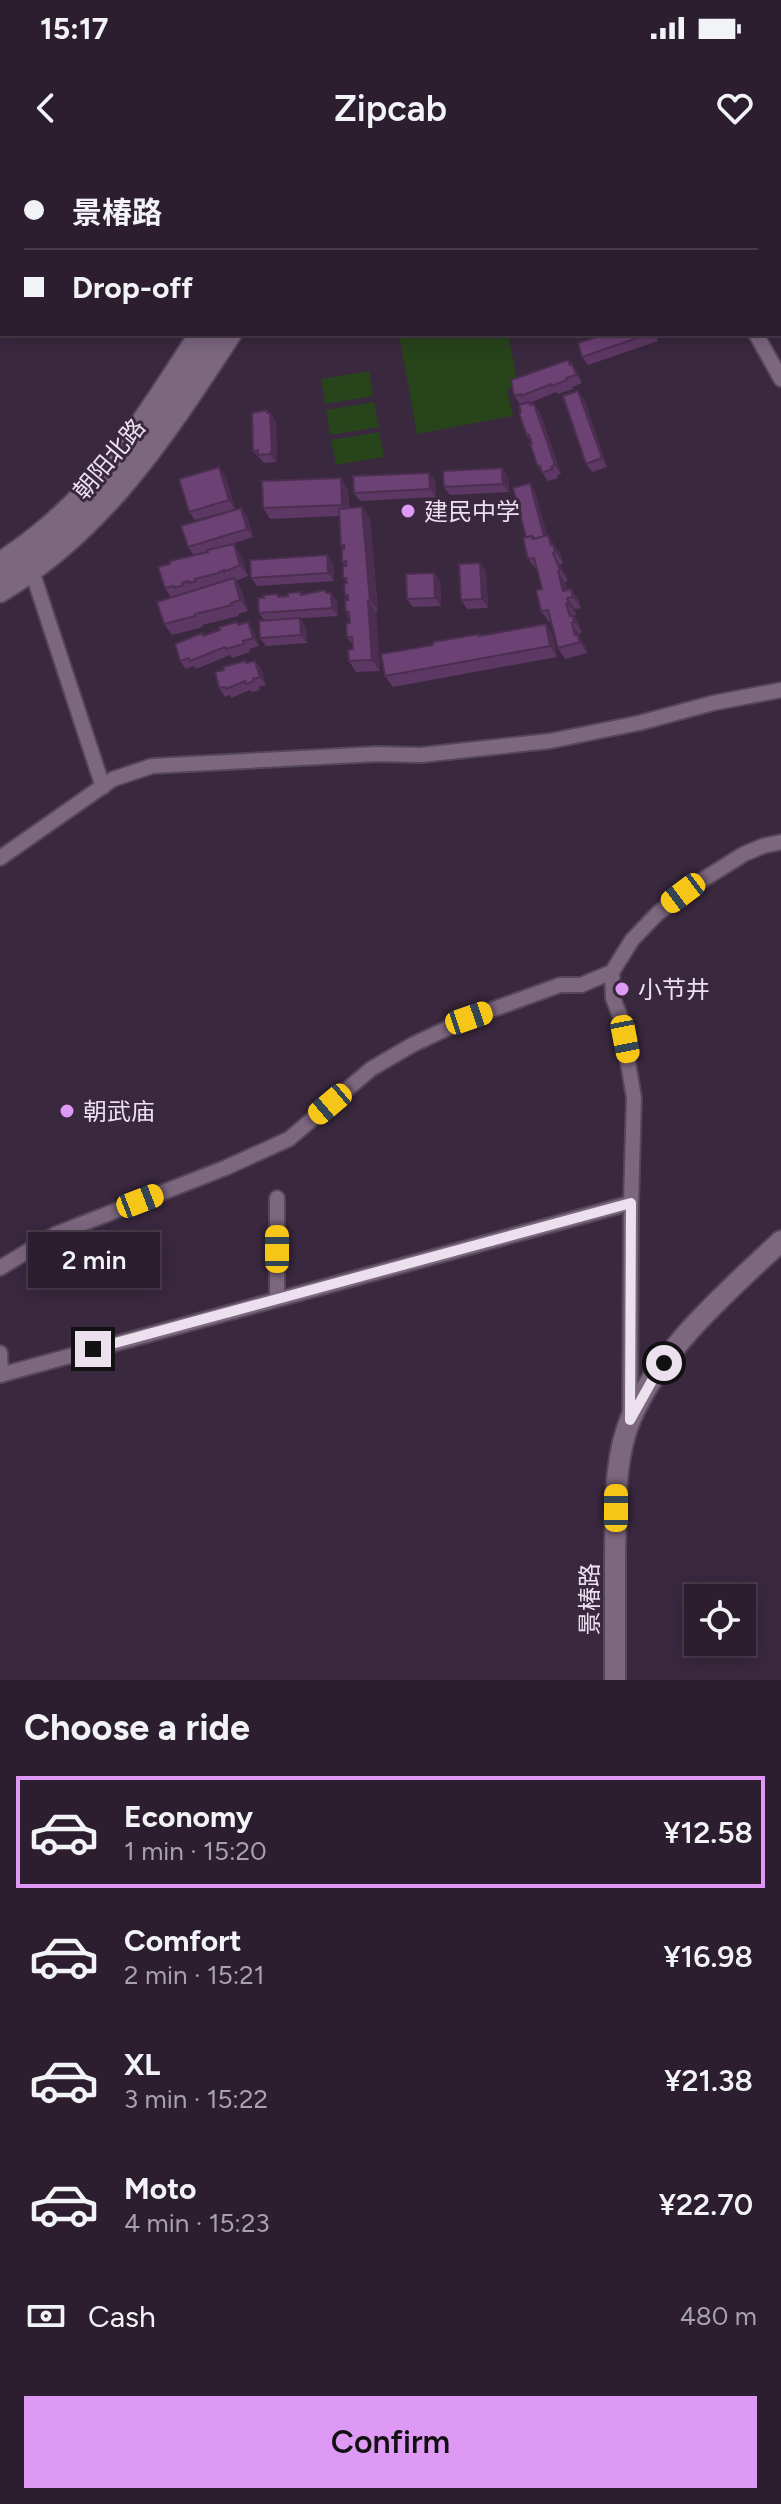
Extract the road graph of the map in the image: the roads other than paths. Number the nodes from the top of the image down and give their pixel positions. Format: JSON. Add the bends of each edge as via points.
{"nodes":[{"id":1,"x":195,"y":336,"type":"edge"},
{"id":2,"x":214,"y":336,"type":"edge"},
{"id":3,"x":230,"y":336,"type":"edge"},
{"id":4,"x":757,"y":336,"type":"edge"},
{"id":5,"x":781,"y":379,"type":"edge"},
{"id":6,"x":0,"y":559,"type":"edge"},
{"id":7,"x":32,"y":571,"type":"junction"},
{"id":8,"x":0,"y":575,"type":"edge"},
{"id":9,"x":0,"y":592,"type":"edge"},
{"id":10,"x":781,"y":690,"type":"edge"},
{"id":11,"x":103,"y":787,"type":"junction"},
{"id":12,"x":781,"y":842,"type":"edge"},
{"id":13,"x":0,"y":858,"type":"edge"},
{"id":14,"x":612,"y":972,"type":"junction"},
{"id":15,"x":277,"y":1198,"type":"dead end"},
{"id":16,"x":631,"y":1203,"type":"junction"},
{"id":17,"x":781,"y":1241,"type":"edge"},
{"id":18,"x":0,"y":1268,"type":"edge"},
{"id":19,"x":277,"y":1299,"type":"junction"},
{"id":20,"x":0,"y":1353,"type":"edge"},
{"id":21,"x":0,"y":1375,"type":"edge"},
{"id":22,"x":630,"y":1420,"type":"junction"},
{"id":23,"x":615,"y":1680,"type":"edge"}],
"edges":[{"from":1,"to":6,"type":"street","via":[[105,466],[51,522]]},
{"from":2,"to":8,"type":"main road","name":"朝阳北路","via":[[103,489],[63,528]]},
{"from":3,"to":7,"type":"main road","name":"朝阳北路","via":[[130,479]]},
{"from":4,"to":5,"type":"street"},
{"from":7,"to":9,"type":"main road","name":"朝阳北路"},
{"from":7,"to":11,"type":"street"},
{"from":10,"to":11,"type":"street","via":[[550,741],[421,755],[165,764],[126,773]]},
{"from":11,"to":13,"type":"street"},
{"from":12,"to":14,"type":"street","via":[[744,854],[670,903],[632,940]]},
{"from":14,"to":16,"type":"street","via":[[633,1084]]},
{"from":14,"to":18,"type":"street","via":[[469,1018],[412,1045],[371,1069],[289,1139],[56,1234]]},
{"from":15,"to":19,"type":"street"},
{"from":16,"to":19,"type":"street"},
{"from":16,"to":22,"type":"street"},
{"from":17,"to":22,"type":"main road","name":"景椿路","via":[[675,1348]]},
{"from":19,"to":21,"type":"street"},
{"from":20,"to":21,"type":"street"},
{"from":22,"to":23,"type":"main road","name":"景椿路","via":[[616,1480]]}]}
